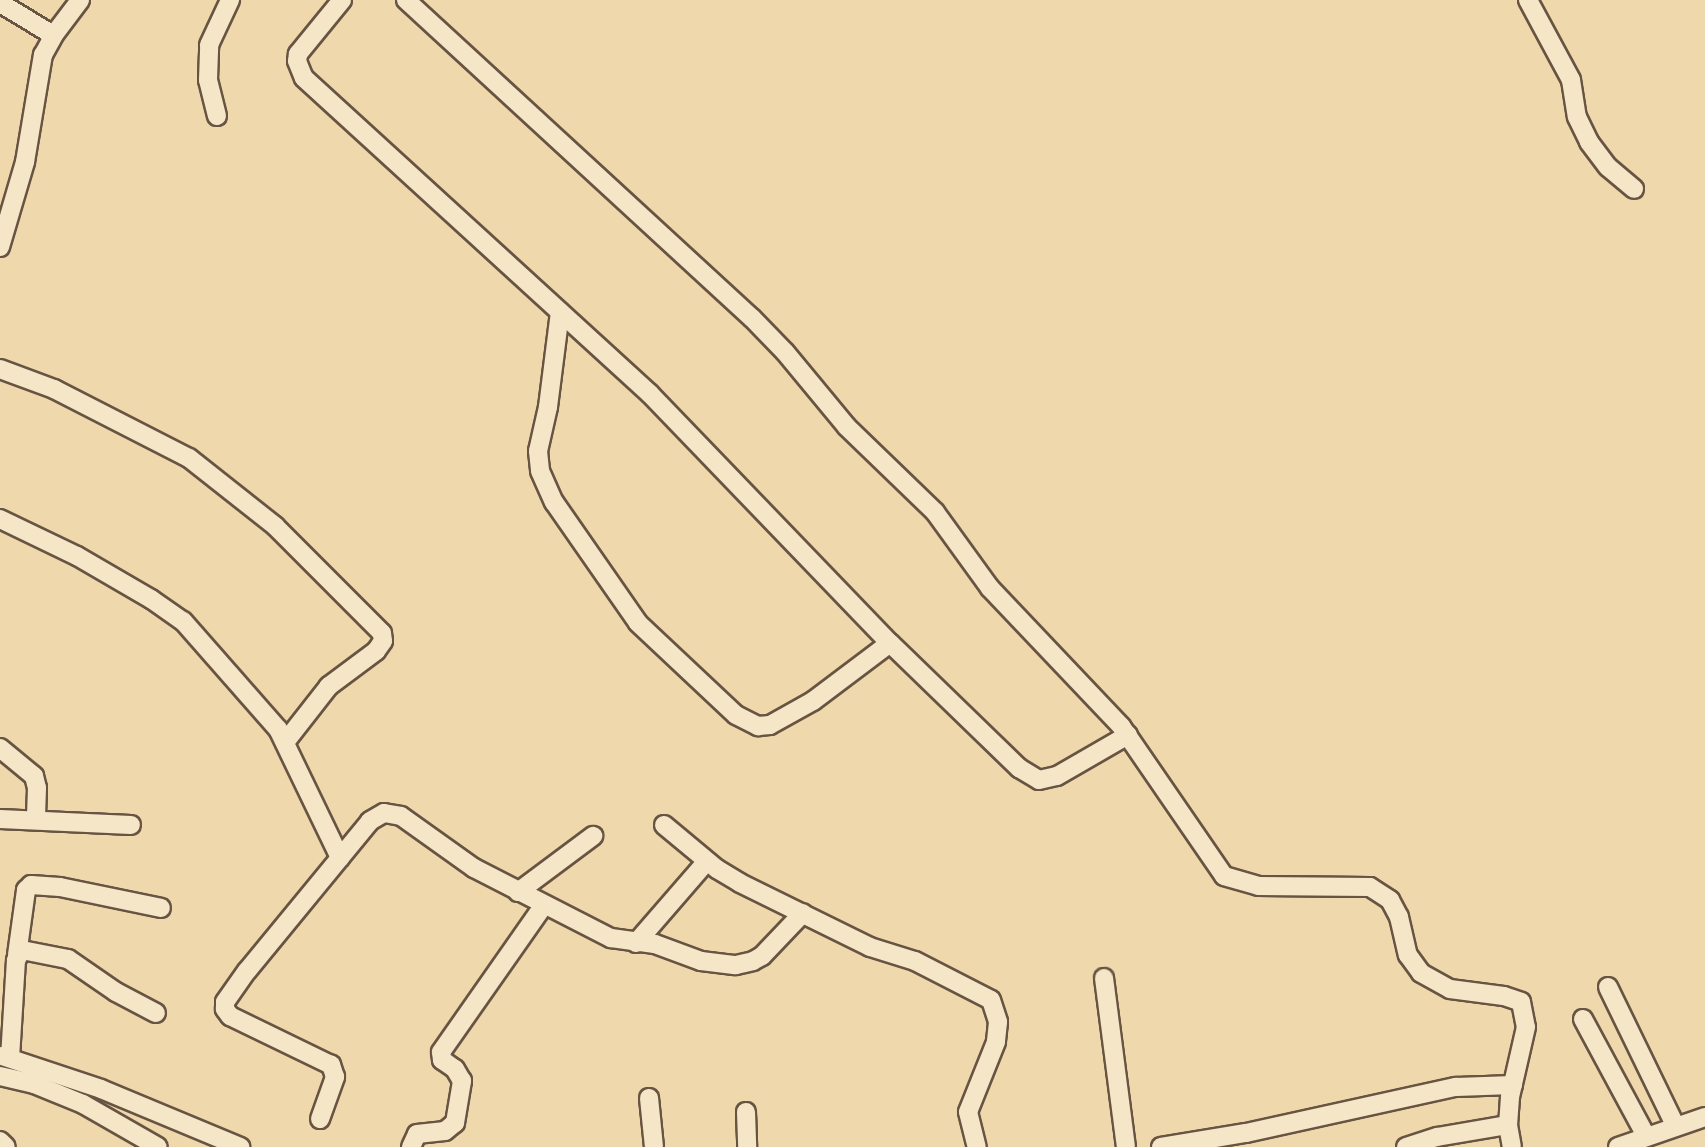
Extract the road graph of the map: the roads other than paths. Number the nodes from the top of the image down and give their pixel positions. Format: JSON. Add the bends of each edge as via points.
{"nodes":[{"id":1,"x":80,"y":0,"type":"edge"},
{"id":2,"x":230,"y":0,"type":"edge"},
{"id":3,"x":342,"y":0,"type":"edge"},
{"id":4,"x":406,"y":0,"type":"edge"},
{"id":5,"x":1528,"y":0,"type":"edge"},
{"id":6,"x":0,"y":3,"type":"edge"},
{"id":7,"x":53,"y":35,"type":"junction"},
{"id":8,"x":216,"y":116,"type":"dead end"},
{"id":9,"x":1634,"y":189,"type":"dead end"},
{"id":10,"x":1,"y":241,"type":"edge"},
{"id":11,"x":560,"y":312,"type":"junction"},
{"id":12,"x":0,"y":369,"type":"edge"},
{"id":13,"x":0,"y":519,"type":"edge"},
{"id":14,"x":890,"y":643,"type":"junction"},
{"id":15,"x":1128,"y":735,"type":"junction"},
{"id":16,"x":286,"y":741,"type":"junction"},
{"id":17,"x":0,"y":748,"type":"edge"},
{"id":18,"x":0,"y":820,"type":"edge"},
{"id":19,"x":36,"y":820,"type":"junction"},
{"id":20,"x":131,"y":825,"type":"dead end"},
{"id":21,"x":664,"y":825,"type":"dead end"},
{"id":22,"x":593,"y":836,"type":"dead end"},
{"id":23,"x":340,"y":858,"type":"junction"},
{"id":24,"x":707,"y":861,"type":"junction"},
{"id":25,"x":519,"y":892,"type":"junction"},
{"id":26,"x":544,"y":905,"type":"junction"},
{"id":27,"x":161,"y":908,"type":"dead end"},
{"id":28,"x":803,"y":913,"type":"junction"},
{"id":29,"x":636,"y":943,"type":"junction"},
{"id":30,"x":17,"y":955,"type":"junction"},
{"id":31,"x":1104,"y":978,"type":"dead end"},
{"id":32,"x":1608,"y":986,"type":"dead end"},
{"id":33,"x":156,"y":1013,"type":"dead end"},
{"id":34,"x":1583,"y":1019,"type":"dead end"},
{"id":35,"x":5,"y":1057,"type":"edge"},
{"id":36,"x":0,"y":1076,"type":"edge"},
{"id":37,"x":89,"y":1085,"type":"junction"},
{"id":38,"x":1513,"y":1085,"type":"junction"},
{"id":39,"x":649,"y":1098,"type":"dead end"},
{"id":40,"x":83,"y":1104,"type":"junction"},
{"id":41,"x":746,"y":1112,"type":"dead end"},
{"id":42,"x":1705,"y":1117,"type":"edge"},
{"id":43,"x":320,"y":1119,"type":"dead end"},
{"id":44,"x":1508,"y":1125,"type":"junction"},
{"id":45,"x":1675,"y":1125,"type":"junction"},
{"id":46,"x":1646,"y":1136,"type":"junction"},
{"id":47,"x":0,"y":1140,"type":"edge"},
{"id":48,"x":6,"y":1147,"type":"edge"},
{"id":49,"x":158,"y":1147,"type":"edge"},
{"id":50,"x":240,"y":1147,"type":"edge"},
{"id":51,"x":411,"y":1147,"type":"edge"},
{"id":52,"x":654,"y":1147,"type":"edge"},
{"id":53,"x":747,"y":1147,"type":"edge"},
{"id":54,"x":977,"y":1147,"type":"edge"},
{"id":55,"x":1126,"y":1147,"type":"edge"},
{"id":56,"x":1161,"y":1147,"type":"edge"},
{"id":57,"x":1406,"y":1147,"type":"edge"},
{"id":58,"x":1512,"y":1147,"type":"edge"},
{"id":59,"x":1618,"y":1147,"type":"edge"}],
"edges":[{"from":1,"to":7,"type":"street"},
{"from":2,"to":8,"type":"street","via":[[209,45],[208,80]]},
{"from":3,"to":11,"type":"street","via":[[303,46],[297,61],[300,72]]},
{"from":4,"to":15,"type":"street","via":[[752,318],[847,427],[935,512],[990,588]]},
{"from":5,"to":9,"type":"street","via":[[1570,80],[1577,117],[1589,142],[1608,167]]},
{"from":6,"to":7,"type":"street"},
{"from":7,"to":10,"type":"street","via":[[39,71],[25,162]]},
{"from":11,"to":14,"type":"street","via":[[650,394]]},
{"from":11,"to":14,"type":"street","via":[[538,452],[540,471],[554,502],[638,623],[736,715],[758,726],[770,725],[813,701]]},
{"from":12,"to":16,"type":"street","via":[[54,389],[189,458],[275,526],[382,633],[383,641],[376,650],[329,687]]},
{"from":13,"to":16,"type":"street","via":[[77,556],[178,617],[252,696]]},
{"from":14,"to":15,"type":"street","via":[[1030,777],[1045,780],[1057,776]]},
{"from":15,"to":38,"type":"street","via":[[1224,876],[1258,886],[1370,887],[1390,900],[1408,955],[1421,973],[1450,989],[1521,1002],[1526,1027]]},
{"from":16,"to":23,"type":"street"},
{"from":17,"to":19,"type":"street","via":[[34,776]]},
{"from":18,"to":19,"type":"street"},
{"from":19,"to":20,"type":"street"},
{"from":21,"to":24,"type":"street"},
{"from":22,"to":25,"type":"street"},
{"from":23,"to":25,"type":"street","via":[[370,821],[391,812]]},
{"from":23,"to":43,"type":"street","via":[[224,1006],[230,1016],[331,1065],[335,1077]]},
{"from":24,"to":28,"type":"street","via":[[740,883]]},
{"from":24,"to":29,"type":"street"},
{"from":25,"to":26,"type":"street"},
{"from":26,"to":29,"type":"street","via":[[611,938]]},
{"from":26,"to":51,"type":"street","via":[[441,1052],[442,1060],[462,1081],[455,1123],[445,1131],[417,1134]]},
{"from":27,"to":30,"type":"street","via":[[31,885],[26,890]]},
{"from":28,"to":29,"type":"street","via":[[762,956],[746,964],[701,961],[655,944]]},
{"from":28,"to":54,"type":"street","via":[[991,1000],[998,1022],[996,1042],[968,1112]]},
{"from":30,"to":33,"type":"street","via":[[28,950],[68,959]]},
{"from":30,"to":35,"type":"street"},
{"from":31,"to":55,"type":"street"},
{"from":32,"to":45,"type":"street"},
{"from":34,"to":46,"type":"street"},
{"from":35,"to":37,"type":"street"},
{"from":36,"to":40,"type":"street"},
{"from":37,"to":40,"type":"street"},
{"from":37,"to":50,"type":"street"},
{"from":38,"to":44,"type":"street"},
{"from":38,"to":56,"type":"street","via":[[1456,1087]]},
{"from":39,"to":52,"type":"street"},
{"from":40,"to":49,"type":"street"},
{"from":41,"to":53,"type":"street"},
{"from":42,"to":45,"type":"street"},
{"from":44,"to":57,"type":"street"},
{"from":44,"to":58,"type":"street"},
{"from":45,"to":46,"type":"street"},
{"from":46,"to":59,"type":"street"},
{"from":47,"to":48,"type":"street"}]}
